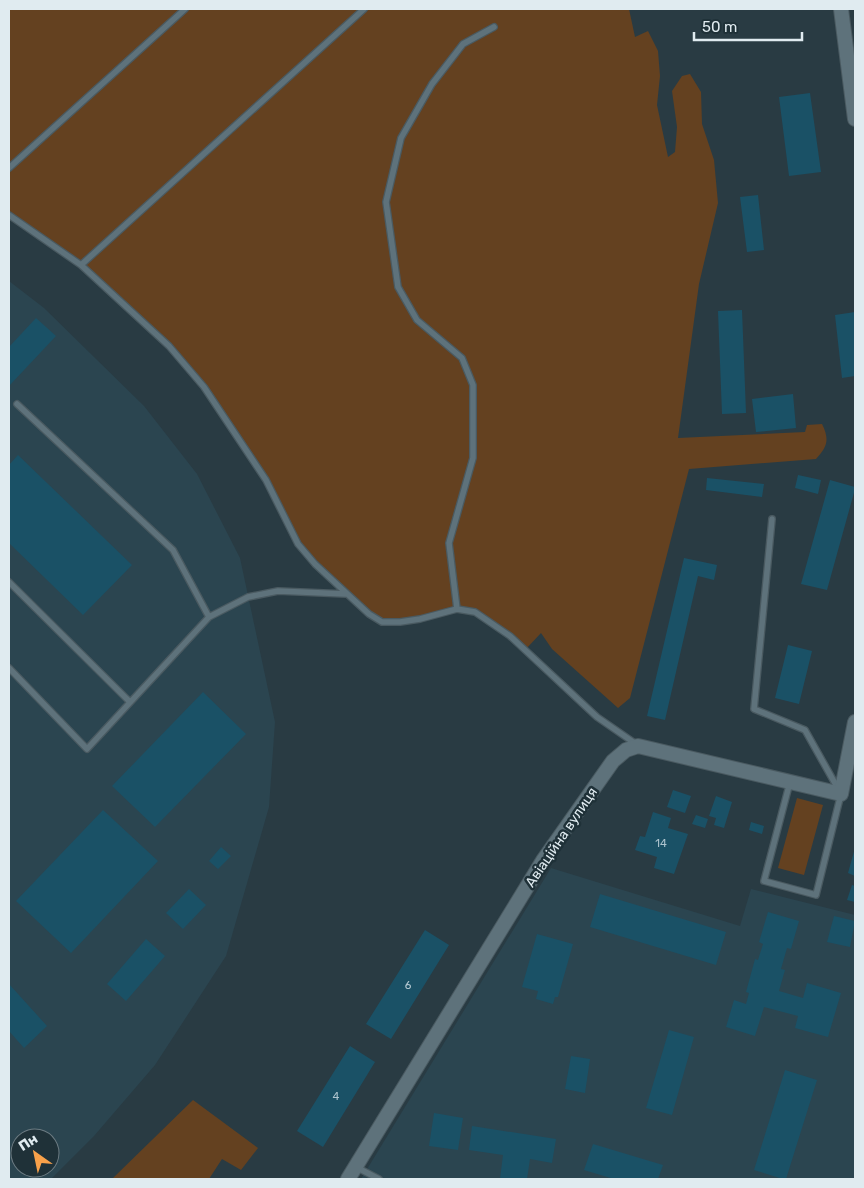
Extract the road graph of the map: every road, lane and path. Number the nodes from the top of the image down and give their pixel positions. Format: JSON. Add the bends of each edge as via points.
{"nodes":[{"id":1,"x":185,"y":9,"type":"edge"},
{"id":2,"x":364,"y":9,"type":"edge"},
{"id":3,"x":841,"y":9,"type":"edge"},
{"id":4,"x":494,"y":27,"type":"dead end"},
{"id":5,"x":855,"y":119,"type":"edge"},
{"id":6,"x":9,"y":168,"type":"edge"},
{"id":7,"x":9,"y":215,"type":"edge"},
{"id":8,"x":81,"y":265,"type":"junction"},
{"id":9,"x":17,"y":404,"type":"dead end"},
{"id":10,"x":772,"y":519,"type":"dead end"},
{"id":11,"x":9,"y":582,"type":"edge"},
{"id":12,"x":346,"y":594,"type":"junction"},
{"id":13,"x":458,"y":609,"type":"junction"},
{"id":14,"x":209,"y":617,"type":"junction"},
{"id":15,"x":9,"y":668,"type":"edge"},
{"id":16,"x":130,"y":702,"type":"junction"},
{"id":17,"x":855,"y":722,"type":"edge"},
{"id":18,"x":638,"y":746,"type":"junction"},
{"id":19,"x":790,"y":782,"type":"junction"},
{"id":20,"x":841,"y":794,"type":"junction"},
{"id":21,"x":356,"y":1166,"type":"junction"},
{"id":22,"x":348,"y":1179,"type":"edge"},
{"id":23,"x":379,"y":1179,"type":"edge"}],
"edges":[{"from":1,"to":6,"type":"lane"},
{"from":2,"to":8,"type":"lane"},
{"from":3,"to":5,"type":"street"},
{"from":4,"to":13,"type":"lane","via":[[463,44],[432,84],[401,138],[386,202],[398,287],[417,320],[462,358],[473,385],[473,458],[449,543]]},
{"from":7,"to":8,"type":"lane"},
{"from":8,"to":12,"type":"lane","via":[[169,346],[204,387],[266,480],[298,544]]},
{"from":9,"to":14,"type":"lane","via":[[173,550]]},
{"from":10,"to":20,"type":"lane","via":[[754,709],[805,730]]},
{"from":11,"to":16,"type":"lane"},
{"from":12,"to":13,"type":"lane","via":[[382,622],[420,619]]},
{"from":12,"to":14,"type":"lane","via":[[278,591],[248,597]]},
{"from":13,"to":18,"type":"lane","via":[[475,612],[510,636],[597,717]]},
{"from":14,"to":16,"type":"lane"},
{"from":15,"to":16,"type":"lane","via":[[87,749]]},
{"from":17,"to":20,"type":"street"},
{"from":18,"to":19,"type":"street"},
{"from":18,"to":21,"type":"street","name":"Авіаційна вулиця","via":[[626,750],[613,761],[544,859]]},
{"from":19,"to":20,"type":"street"},
{"from":19,"to":20,"type":"lane","via":[[764,881],[816,895]]},
{"from":21,"to":22,"type":"street","name":"Авіаційна вулиця"},
{"from":21,"to":23,"type":"lane"}]}
